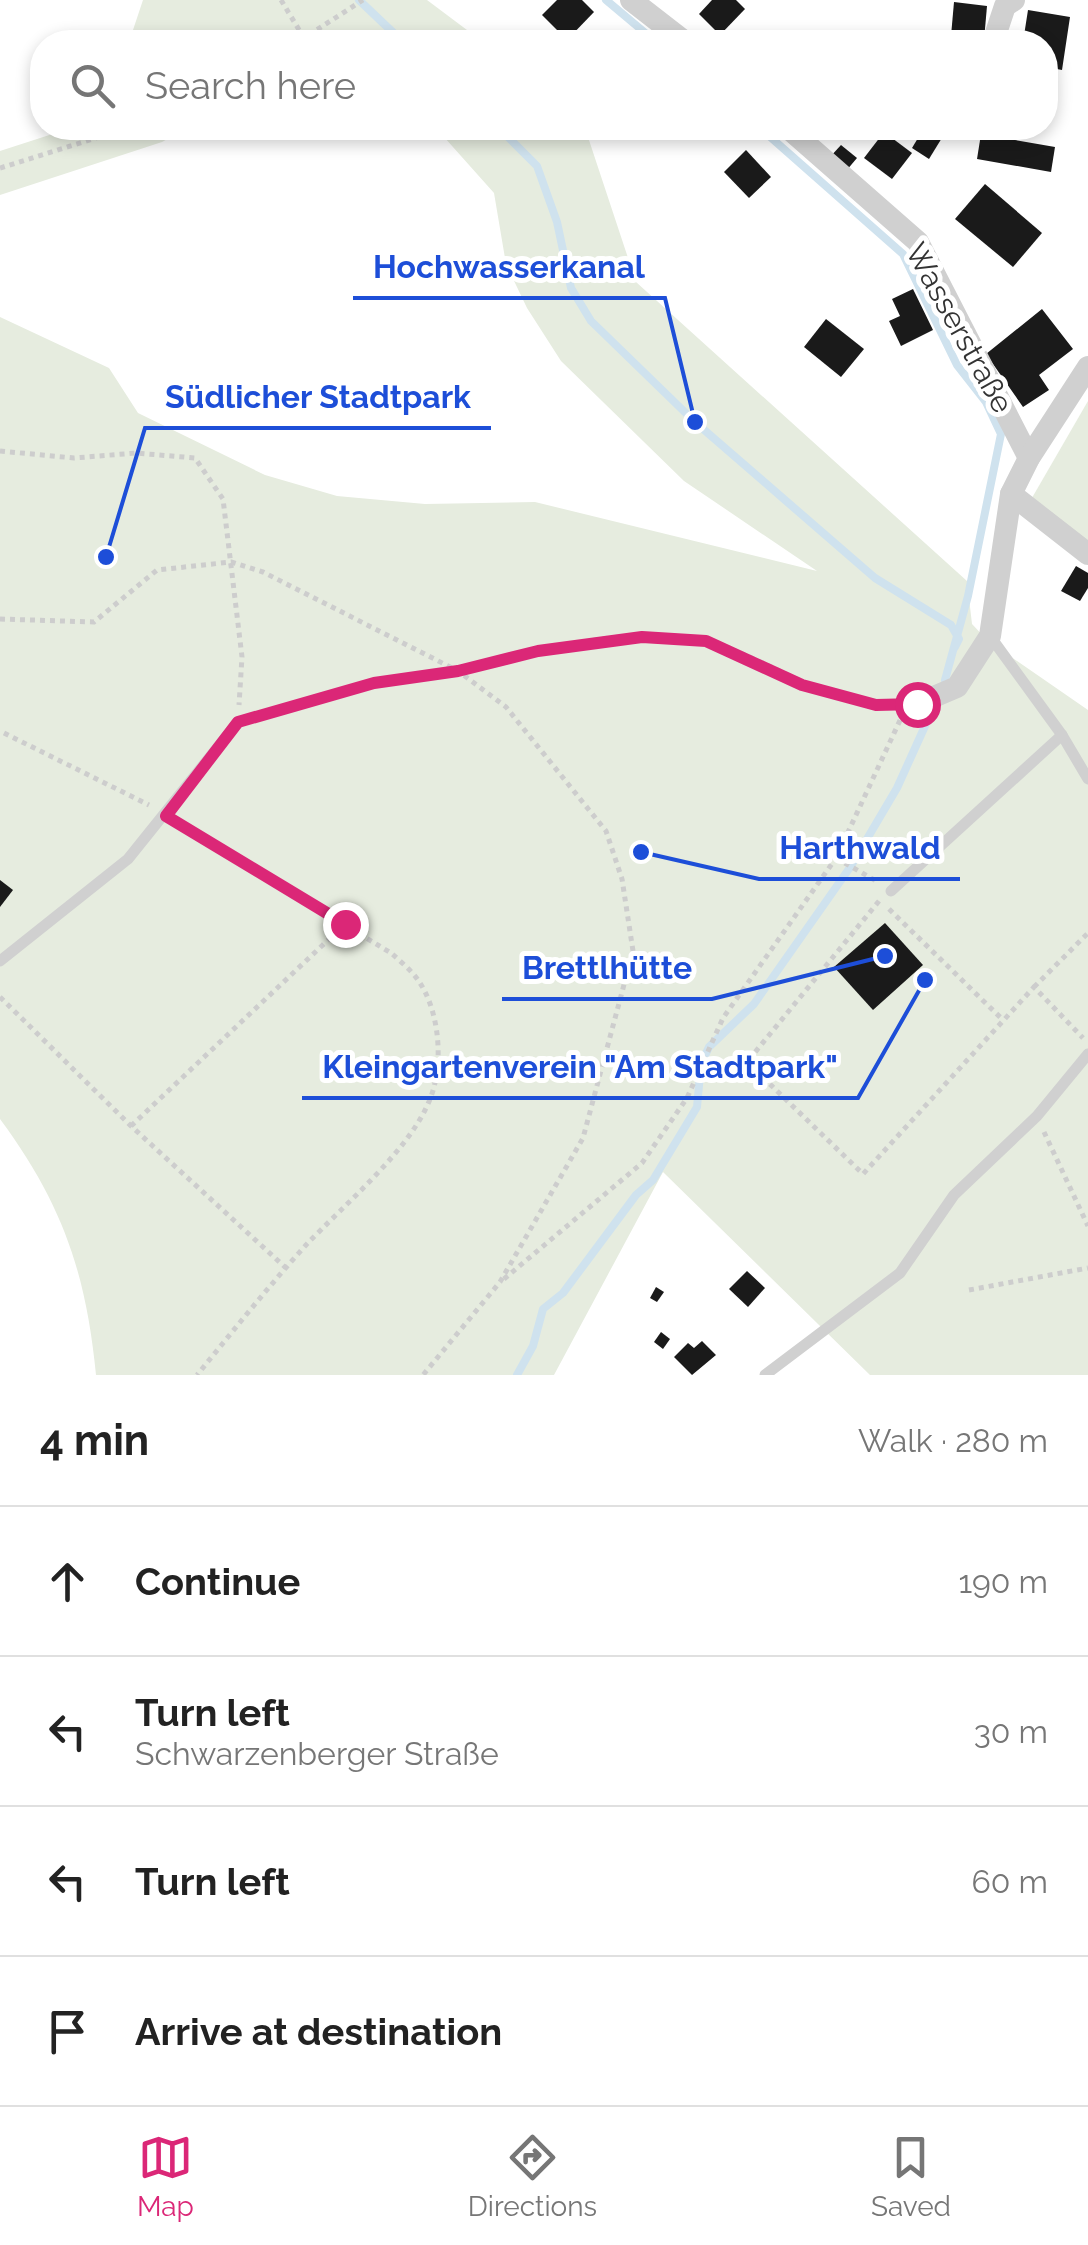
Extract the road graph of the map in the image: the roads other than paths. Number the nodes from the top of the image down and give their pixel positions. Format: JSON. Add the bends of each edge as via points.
{"nodes":[{"id":1,"x":631,"y":0,"type":"edge"},
{"id":2,"x":1014,"y":0,"type":"edge"},
{"id":3,"x":670,"y":30,"type":"edge"},
{"id":4,"x":997,"y":30,"type":"edge"},
{"id":5,"x":802,"y":140,"type":"edge"},
{"id":6,"x":1088,"y":366,"type":"edge"},
{"id":7,"x":1029,"y":458,"type":"junction"},
{"id":8,"x":1010,"y":494,"type":"junction"},
{"id":9,"x":1088,"y":554,"type":"edge"},
{"id":10,"x":990,"y":636,"type":"junction"},
{"id":11,"x":912,"y":704,"type":"road end"},
{"id":12,"x":238,"y":722,"type":"road end"},
{"id":13,"x":1062,"y":735,"type":"junction"},
{"id":14,"x":1088,"y":779,"type":"edge"},
{"id":15,"x":891,"y":891,"type":"road end"},
{"id":16,"x":0,"y":961,"type":"edge"},
{"id":17,"x":1088,"y":1054,"type":"edge"},
{"id":18,"x":764,"y":1375,"type":"edge"}],
"edges":[{"from":1,"to":3,"type":"street"},
{"from":2,"to":4,"type":"street"},
{"from":5,"to":7,"type":"street","name":"Wasserstraße","via":[[918,242]]},
{"from":6,"to":7,"type":"street"},
{"from":7,"to":8,"type":"street"},
{"from":8,"to":9,"type":"street"},
{"from":8,"to":10,"type":"street"},
{"from":10,"to":11,"type":"street","via":[[957,687]]},
{"from":10,"to":13,"type":"lane"},
{"from":12,"to":16,"type":"lane","via":[[166,816],[88,895]]},
{"from":13,"to":14,"type":"lane"},
{"from":13,"to":15,"type":"lane"},
{"from":17,"to":18,"type":"lane","via":[[954,1196],[900,1273]]}]}
